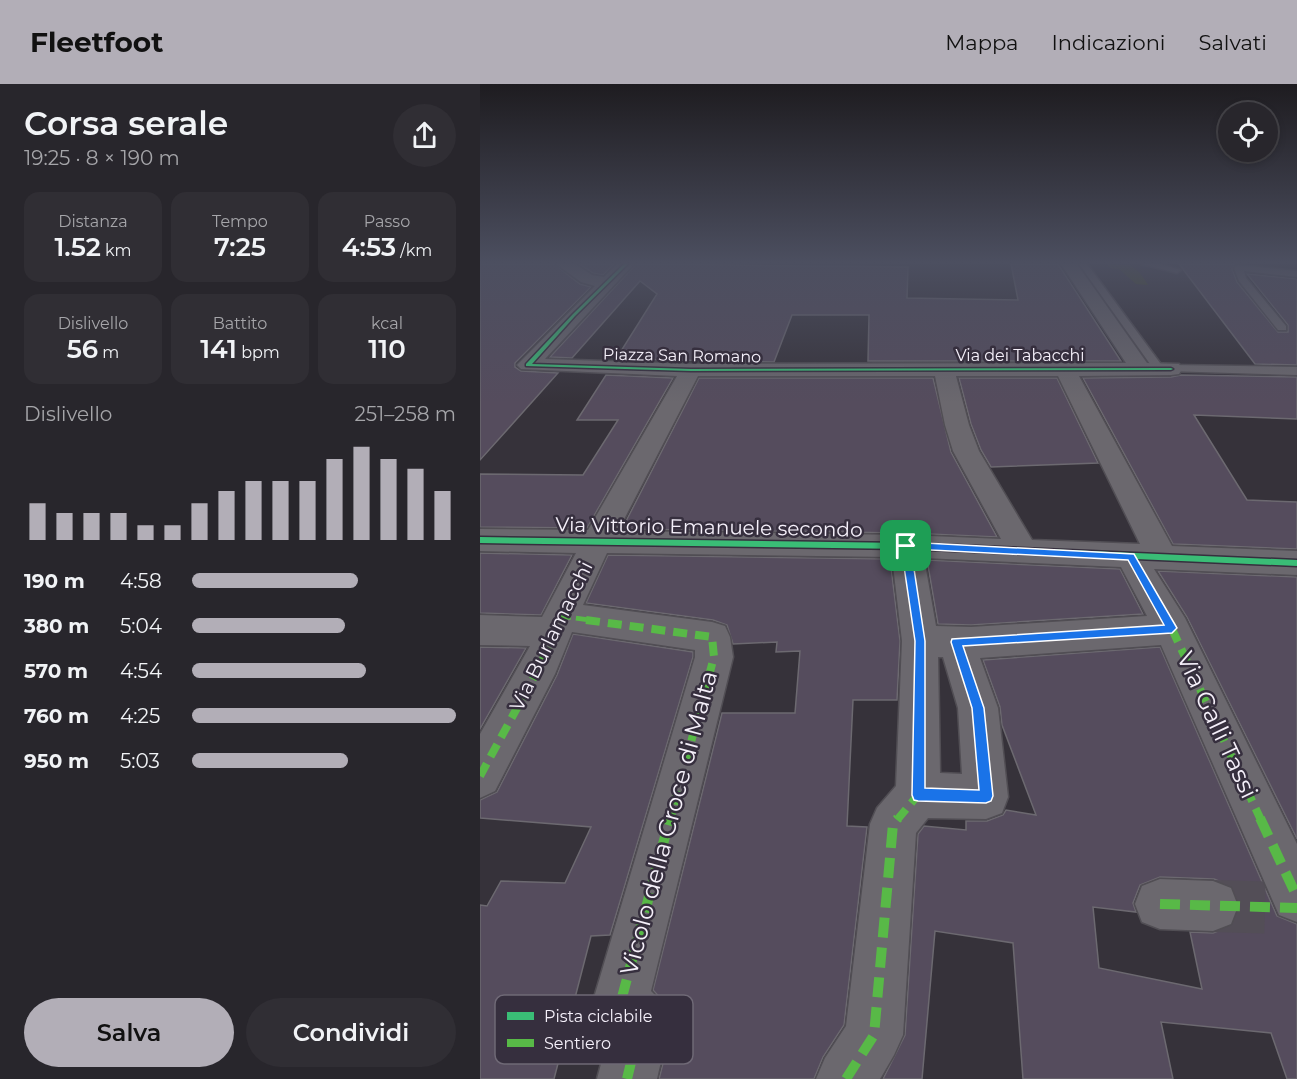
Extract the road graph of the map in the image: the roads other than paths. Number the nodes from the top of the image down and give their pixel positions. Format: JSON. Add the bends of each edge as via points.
{"nodes":[{"id":1,"x":575,"y":310,"type":"edge"},
{"id":2,"x":1108,"y":310,"type":"edge"},
{"id":3,"x":1116,"y":310,"type":"edge"},
{"id":4,"x":1271,"y":310,"type":"edge"},
{"id":5,"x":1282,"y":323,"type":"dead end"},
{"id":6,"x":868,"y":369,"type":"joint"},
{"id":7,"x":944,"y":369,"type":"junction"},
{"id":8,"x":1065,"y":369,"type":"junction"},
{"id":9,"x":1157,"y":369,"type":"junction"},
{"id":10,"x":691,"y":370,"type":"junction"},
{"id":11,"x":1297,"y":371,"type":"edge"},
{"id":12,"x":480,"y":540,"type":"edge"},
{"id":13,"x":596,"y":543,"type":"junction"},
{"id":14,"x":906,"y":546,"type":"junction"},
{"id":15,"x":1023,"y":551,"type":"junction"},
{"id":16,"x":1147,"y":558,"type":"junction"},
{"id":17,"x":1297,"y":563,"type":"edge"},
{"id":18,"x":557,"y":624,"type":"junction"},
{"id":19,"x":1172,"y":628,"type":"junction"},
{"id":20,"x":480,"y":630,"type":"edge"},
{"id":21,"x":938,"y":641,"type":"junction"},
{"id":22,"x":483,"y":767,"type":"edge"},
{"id":23,"x":918,"y":795,"type":"junction"},
{"id":24,"x":1160,"y":904,"type":"dead end"},
{"id":25,"x":1294,"y":905,"type":"edge"},
{"id":26,"x":1213,"y":906,"type":"tunnel mouth"},
{"id":27,"x":623,"y":995,"type":"edge"},
{"id":28,"x":631,"y":1064,"type":"edge"},
{"id":29,"x":627,"y":1079,"type":"edge"},
{"id":30,"x":846,"y":1079,"type":"edge"}],
"edges":[{"from":1,"to":10,"type":"street","name":"Piazza San Romano","via":[[528,365]]},
{"from":2,"to":9,"type":"street"},
{"from":3,"to":9,"type":"lane"},
{"from":4,"to":5,"type":"lane"},
{"from":6,"to":7,"type":"street","name":"Via dei Tabacchi"},
{"from":6,"to":10,"type":"street","name":"Piazza San Romano"},
{"from":7,"to":8,"type":"street","name":"Via dei Tabacchi"},
{"from":7,"to":15,"type":"street","via":[[966,451]]},
{"from":8,"to":9,"type":"street","name":"Via dei Tabacchi"},
{"from":8,"to":16,"type":"street","name":"Via Galli Tassi"},
{"from":9,"to":11,"type":"lane"},
{"from":10,"to":13,"type":"street","name":"Via Burlamacchi"},
{"from":12,"to":13,"type":"street","name":"Via Vittorio Emanuele secondo"},
{"from":13,"to":14,"type":"street","name":"Via Vittorio Emanuele secondo"},
{"from":13,"to":18,"type":"street","name":"Via Burlamacchi"},
{"from":14,"to":15,"type":"street","name":"Via Vittorio Emanuele secondo"},
{"from":14,"to":21,"type":"street"},
{"from":15,"to":16,"type":"street","name":"Via Vittorio Emanuele secondo"},
{"from":16,"to":17,"type":"street","name":"Via Vittorio Emanuele secondo"},
{"from":16,"to":19,"type":"street","name":"Via Galli Tassi"},
{"from":18,"to":20,"type":"street"},
{"from":18,"to":22,"type":"street","name":"Via Burlamacchi","via":[[542,662]]},
{"from":18,"to":27,"type":"street","name":"Vicolo della Croce di Malta","via":[[712,637],[714,657]]},
{"from":19,"to":21,"type":"street"},
{"from":19,"to":25,"type":"street","name":"Via Galli Tassi"},
{"from":21,"to":23,"type":"street"},
{"from":21,"to":23,"type":"street","via":[[978,708],[986,796]]},
{"from":23,"to":30,"type":"street","via":[[893,824],[874,1035]]},
{"from":24,"to":26,"type":"street"},
{"from":28,"to":29,"type":"street","name":"Vicolo della Croce di Malta"}]}
